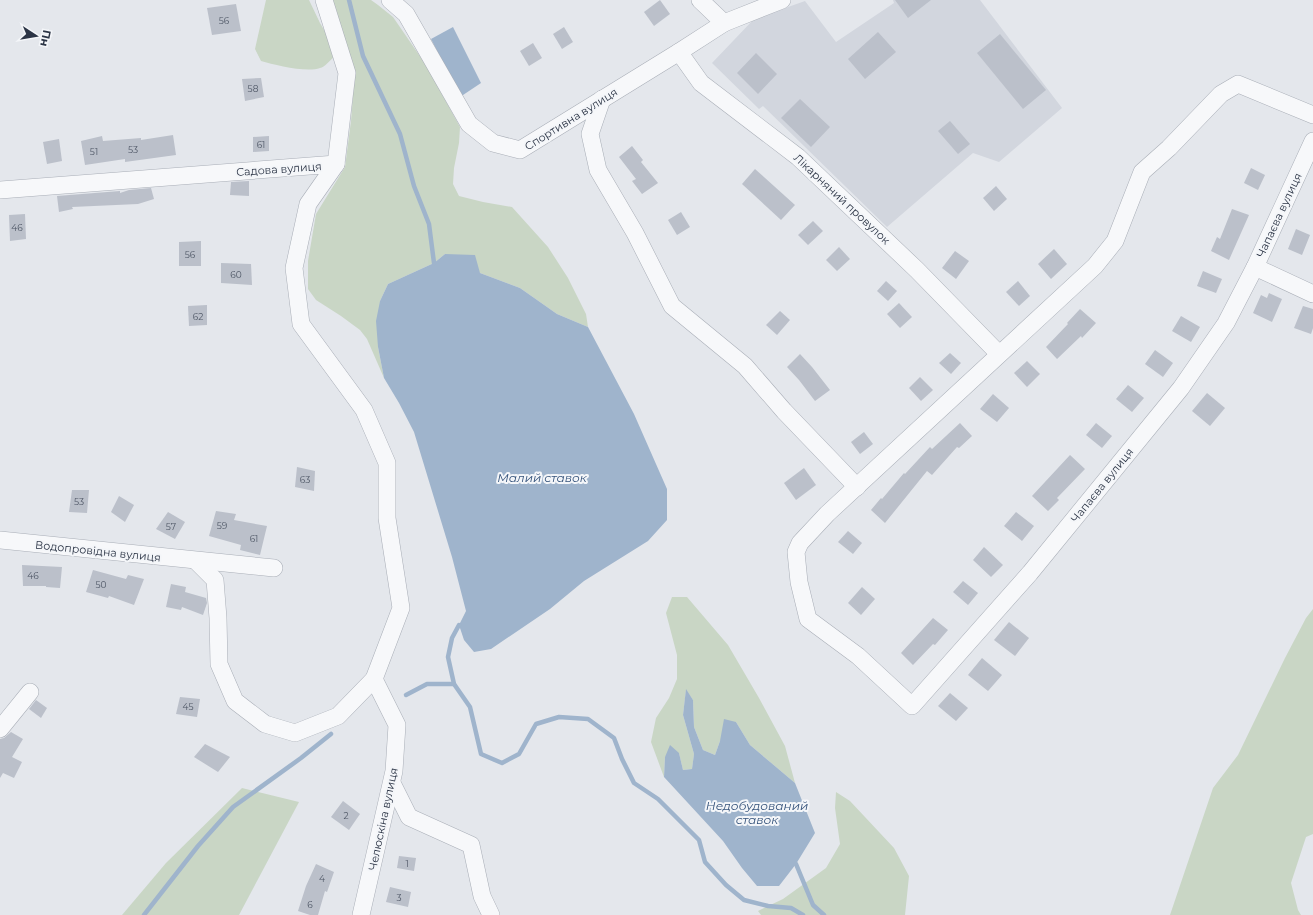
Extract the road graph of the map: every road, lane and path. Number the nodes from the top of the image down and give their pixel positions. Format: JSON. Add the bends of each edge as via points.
{"nodes":[{"id":1,"x":324,"y":0,"type":"edge"},
{"id":2,"x":390,"y":0,"type":"edge"},
{"id":3,"x":700,"y":0,"type":"edge"},
{"id":4,"x":782,"y":0,"type":"edge"},
{"id":5,"x":724,"y":23,"type":"junction"},
{"id":6,"x":679,"y":52,"type":"junction"},
{"id":7,"x":602,"y":99,"type":"junction"},
{"id":8,"x":1313,"y":114,"type":"edge"},
{"id":9,"x":1313,"y":141,"type":"edge"},
{"id":10,"x":336,"y":164,"type":"junction"},
{"id":11,"x":0,"y":190,"type":"edge"},
{"id":12,"x":1255,"y":267,"type":"junction"},
{"id":13,"x":1313,"y":294,"type":"edge"},
{"id":14,"x":999,"y":354,"type":"junction"},
{"id":15,"x":857,"y":487,"type":"junction"},
{"id":16,"x":0,"y":540,"type":"edge"},
{"id":17,"x":196,"y":561,"type":"junction"},
{"id":18,"x":274,"y":568,"type":"dead end"},
{"id":19,"x":374,"y":679,"type":"junction"},
{"id":20,"x":30,"y":692,"type":"dead end"},
{"id":21,"x":0,"y":729,"type":"edge"},
{"id":22,"x":392,"y":783,"type":"junction"},
{"id":23,"x":409,"y":817,"type":"junction"},
{"id":24,"x":381,"y":829,"type":"junction"},
{"id":25,"x":361,"y":915,"type":"edge"},
{"id":26,"x":491,"y":915,"type":"edge"}],
"edges":[{"from":1,"to":10,"type":"street","via":[[347,73]]},
{"from":2,"to":7,"type":"street","name":"Спортивна вулиця","via":[[406,14],[468,124],[494,144],[520,150]]},
{"from":3,"to":5,"type":"street"},
{"from":4,"to":5,"type":"street","name":"Спортивна вулиця"},
{"from":5,"to":6,"type":"street","name":"Спортивна вулиця"},
{"from":6,"to":7,"type":"street","name":"Спортивна вулиця"},
{"from":6,"to":14,"type":"street","name":"Лікарняний провулок","via":[[701,83],[798,157],[917,270]]},
{"from":7,"to":15,"type":"street","via":[[590,134],[598,170],[635,233],[672,306],[745,366]]},
{"from":8,"to":14,"type":"street","via":[[1238,84],[1220,94],[1169,148],[1142,172],[1115,241],[1095,266]]},
{"from":9,"to":12,"type":"street","name":"Чапаєва вулиця"},
{"from":10,"to":11,"type":"street","name":"Садова вулиця"},
{"from":10,"to":19,"type":"street","name":"Садова вулиця","via":[[308,204],[294,268],[301,324],[364,410],[386,463],[387,518],[401,608]]},
{"from":12,"to":13,"type":"street"},
{"from":12,"to":15,"type":"street","name":"Чапаєва вулиця","via":[[1226,323],[1181,388],[1030,573],[912,706],[858,656],[808,619],[799,582],[796,552],[800,543],[827,514]]},
{"from":14,"to":15,"type":"street"},
{"from":16,"to":17,"type":"street","name":"Водопровідна вулиця"},
{"from":17,"to":18,"type":"street","name":"Водопровідна вулиця"},
{"from":17,"to":19,"type":"street","via":[[215,580],[219,664],[235,701],[265,724],[295,733],[338,716]]},
{"from":19,"to":22,"type":"street","name":"Челюскіна вулиця","via":[[397,726]]},
{"from":20,"to":21,"type":"street"},
{"from":22,"to":23,"type":"street"},
{"from":22,"to":24,"type":"street","name":"Челюскіна вулиця"},
{"from":23,"to":24,"type":"street"},
{"from":23,"to":26,"type":"street","via":[[471,845],[482,896]]},
{"from":24,"to":25,"type":"street","name":"Челюскіна вулиця"}]}
